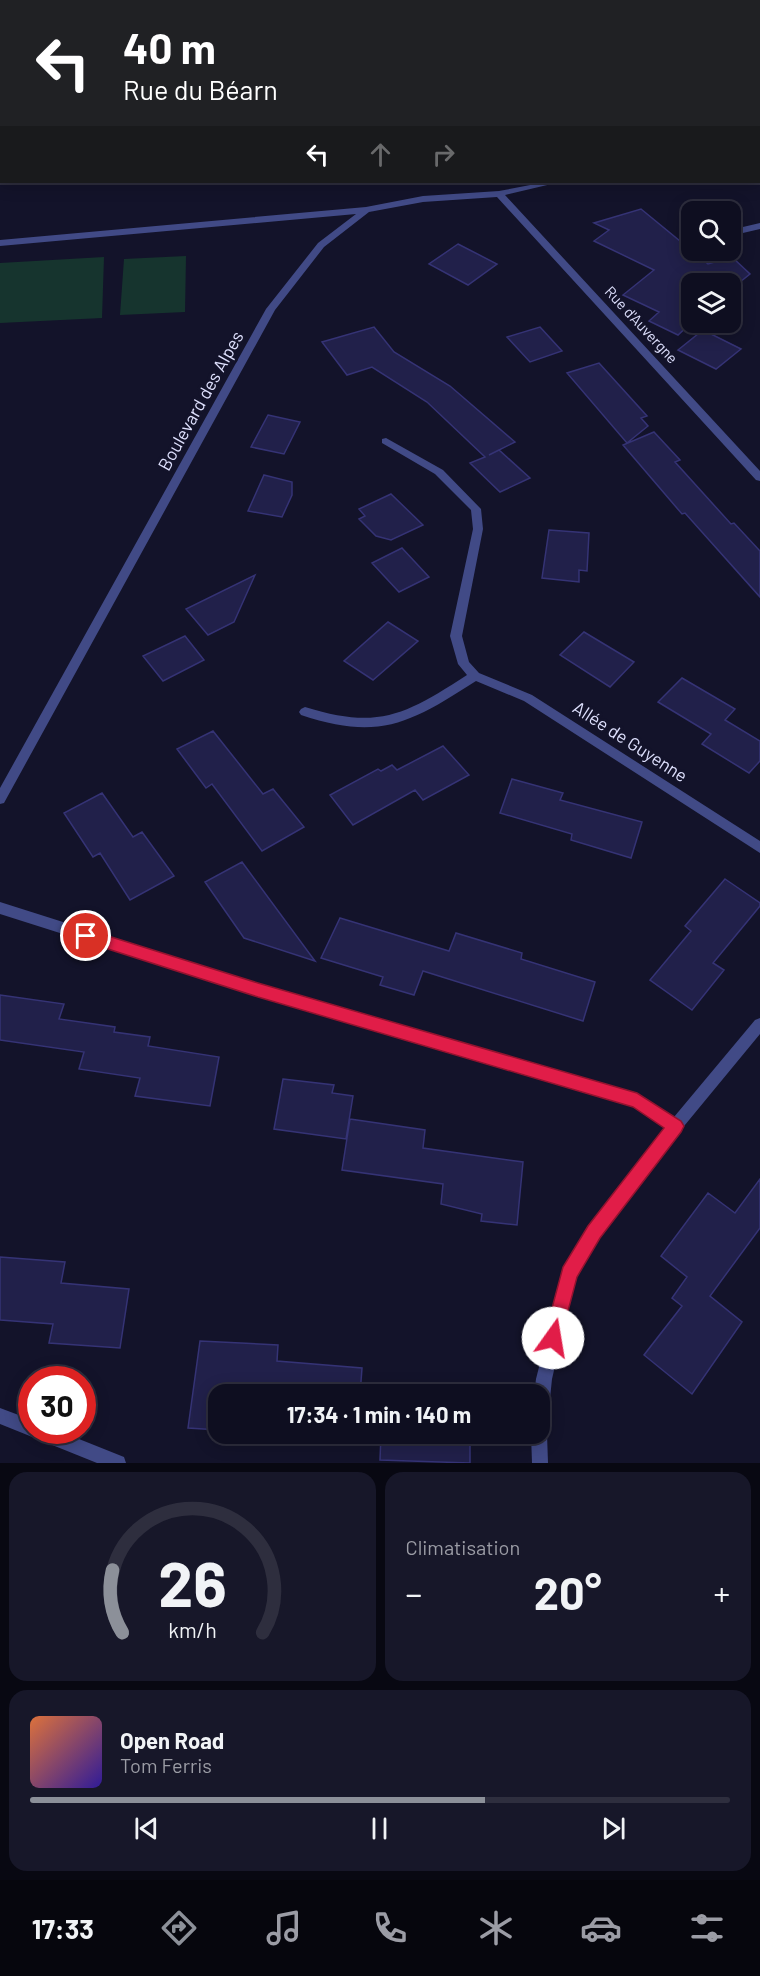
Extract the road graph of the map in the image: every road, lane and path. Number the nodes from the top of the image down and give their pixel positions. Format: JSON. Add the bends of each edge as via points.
{"nodes":[{"id":1,"x":551,"y":183,"type":"edge"},
{"id":2,"x":499,"y":194,"type":"junction"},
{"id":3,"x":366,"y":210,"type":"junction"},
{"id":4,"x":760,"y":226,"type":"edge"},
{"id":5,"x":741,"y":230,"type":"edge"},
{"id":6,"x":0,"y":243,"type":"edge"},
{"id":7,"x":386,"y":441,"type":"dead end"},
{"id":8,"x":760,"y":477,"type":"edge"},
{"id":9,"x":475,"y":676,"type":"junction"},
{"id":10,"x":305,"y":712,"type":"dead end"},
{"id":11,"x":0,"y":799,"type":"edge"},
{"id":12,"x":760,"y":848,"type":"edge"},
{"id":13,"x":0,"y":908,"type":"edge"},
{"id":14,"x":760,"y":1024,"type":"edge"},
{"id":15,"x":675,"y":1126,"type":"junction"},
{"id":16,"x":543,"y":1384,"type":"edge"},
{"id":17,"x":0,"y":1416,"type":"edge"},
{"id":18,"x":18,"y":1423,"type":"edge"},
{"id":19,"x":70,"y":1444,"type":"edge"},
{"id":20,"x":539,"y":1444,"type":"edge"},
{"id":21,"x":118,"y":1463,"type":"edge"},
{"id":22,"x":540,"y":1463,"type":"edge"}],
"edges":[{"from":1,"to":2,"type":"street","name":"Boulevard des Alpes"},
{"from":2,"to":3,"type":"street","name":"Boulevard des Alpes","via":[[423,198]]},
{"from":2,"to":8,"type":"street","name":"Rue d'Auvergne"},
{"from":3,"to":6,"type":"street"},
{"from":3,"to":11,"type":"street","name":"Boulevard des Alpes","via":[[321,245],[271,309]]},
{"from":4,"to":5,"type":"street"},
{"from":7,"to":9,"type":"street","via":[[439,472],[476,509],[478,529],[456,636],[464,664]]},
{"from":9,"to":10,"type":"street","via":[[426,707],[374,725],[337,723]]},
{"from":9,"to":12,"type":"street","name":"Allée de Guyenne","via":[[528,698]]},
{"from":13,"to":15,"type":"street","via":[[258,990],[637,1100]]},
{"from":14,"to":15,"type":"street"},
{"from":15,"to":16,"type":"street","via":[[594,1232],[569,1273]]},
{"from":17,"to":18,"type":"street"},
{"from":19,"to":21,"type":"street"},
{"from":20,"to":22,"type":"street"}]}
